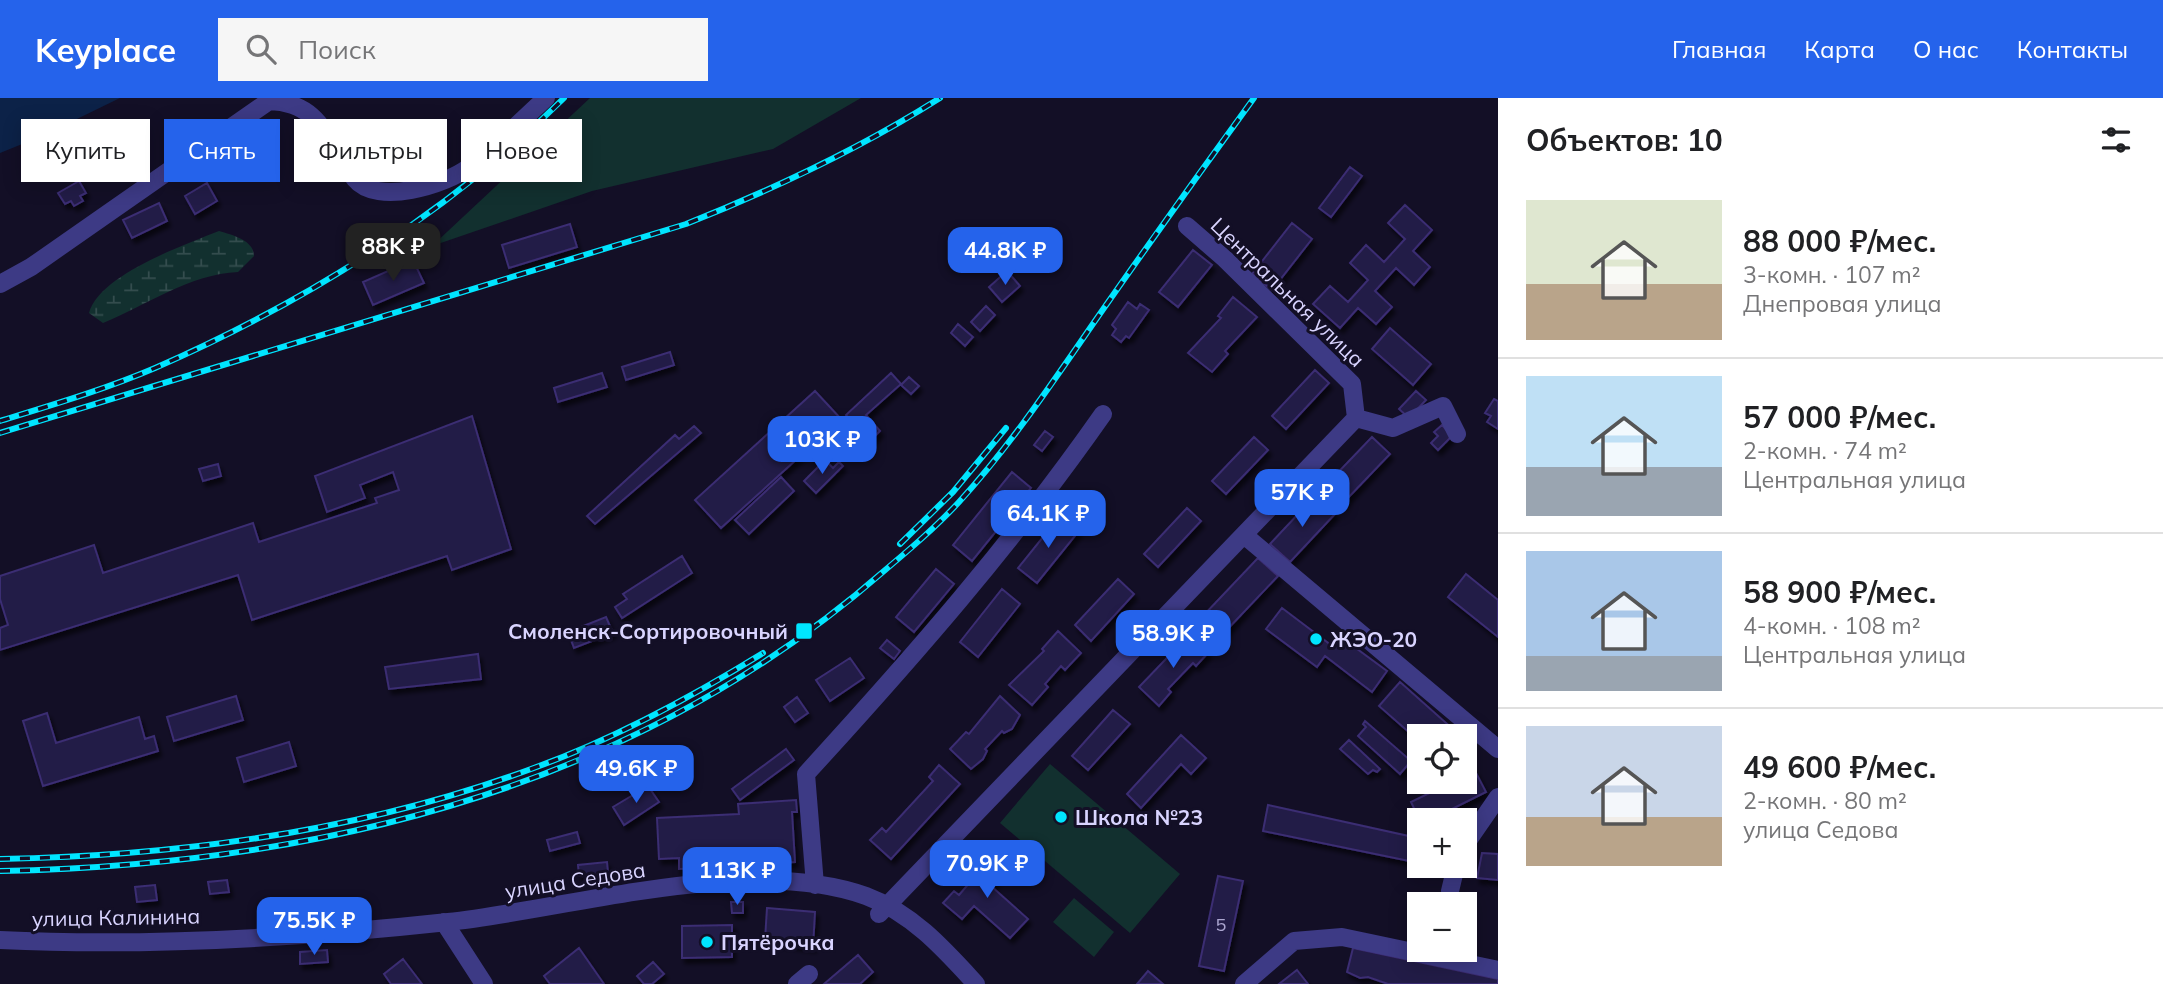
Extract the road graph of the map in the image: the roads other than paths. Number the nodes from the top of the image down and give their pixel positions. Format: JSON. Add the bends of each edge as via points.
{"nodes":[{"id":1,"x":546,"y":98,"type":"edge"},
{"id":2,"x":1187,"y":226,"type":"dead end"},
{"id":3,"x":0,"y":284,"type":"edge"},
{"id":4,"x":1103,"y":414,"type":"dead end"},
{"id":5,"x":1356,"y":418,"type":"junction"},
{"id":6,"x":1457,"y":434,"type":"dead end"},
{"id":7,"x":1244,"y":535,"type":"junction"},
{"id":8,"x":1498,"y":749,"type":"edge"},
{"id":9,"x":1498,"y":797,"type":"edge"},
{"id":10,"x":1477,"y":828,"type":"edge"},
{"id":11,"x":1453,"y":878,"type":"edge"},
{"id":12,"x":816,"y":885,"type":"junction"},
{"id":13,"x":1450,"y":891,"type":"dead end"},
{"id":14,"x":883,"y":910,"type":"junction"},
{"id":15,"x":484,"y":918,"type":"joint"},
{"id":16,"x":444,"y":922,"type":"junction"},
{"id":17,"x":0,"y":940,"type":"edge"},
{"id":18,"x":1498,"y":970,"type":"edge"},
{"id":19,"x":484,"y":984,"type":"edge"},
{"id":20,"x":976,"y":984,"type":"edge"},
{"id":21,"x":1244,"y":984,"type":"edge"}],
"edges":[{"from":1,"to":3,"type":"street","via":[[467,169],[413,191],[371,192],[356,180],[316,117],[287,102],[268,101]]},
{"from":2,"to":5,"type":"street","name":"Центральная улица","via":[[1352,384]]},
{"from":4,"to":12,"type":"street","via":[[1049,492],[930,639],[806,774]]},
{"from":5,"to":6,"type":"street","via":[[1393,428],[1443,406]]},
{"from":5,"to":7,"type":"street"},
{"from":7,"to":8,"type":"street"},
{"from":7,"to":14,"type":"street"},
{"from":9,"to":10,"type":"street"},
{"from":11,"to":13,"type":"street"},
{"from":12,"to":14,"type":"street","name":"улица Седова","via":[[866,896]]},
{"from":12,"to":15,"type":"street","name":"улица Седова","via":[[751,882],[657,889]]},
{"from":14,"to":20,"type":"street","name":"улица Седова","via":[[914,920]]},
{"from":15,"to":16,"type":"street","name":"улица Калинина"},
{"from":16,"to":17,"type":"street","name":"улица Калинина","via":[[278,936],[73,943]]},
{"from":16,"to":19,"type":"street"},
{"from":18,"to":21,"type":"street","via":[[1342,937],[1294,941]]}]}
